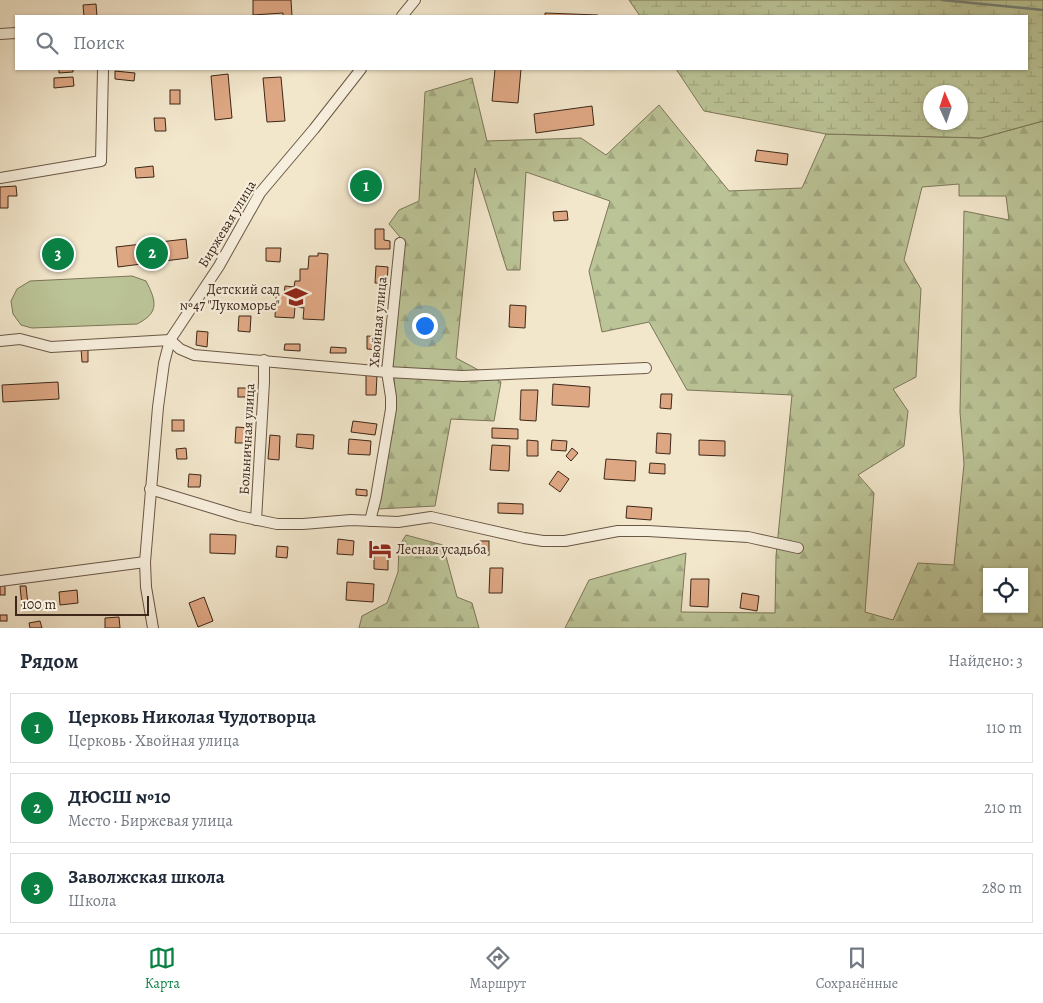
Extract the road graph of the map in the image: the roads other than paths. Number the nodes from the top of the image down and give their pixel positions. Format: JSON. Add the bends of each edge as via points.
{"nodes":[{"id":1,"x":415,"y":0,"type":"edge"},
{"id":2,"x":403,"y":15,"type":"edge"},
{"id":3,"x":15,"y":33,"type":"edge"},
{"id":4,"x":0,"y":34,"type":"edge"},
{"id":5,"x":103,"y":70,"type":"edge"},
{"id":6,"x":360,"y":70,"type":"edge"},
{"id":7,"x":0,"y":178,"type":"edge"},
{"id":8,"x":400,"y":243,"type":"dead end"},
{"id":9,"x":170,"y":340,"type":"junction"},
{"id":10,"x":0,"y":341,"type":"edge"},
{"id":11,"x":264,"y":360,"type":"junction"},
{"id":12,"x":646,"y":368,"type":"dead end"},
{"id":13,"x":387,"y":372,"type":"junction"},
{"id":14,"x":150,"y":489,"type":"junction"},
{"id":15,"x":256,"y":520,"type":"junction"},
{"id":16,"x":370,"y":520,"type":"junction"},
{"id":17,"x":798,"y":548,"type":"dead end"},
{"id":18,"x":145,"y":562,"type":"junction"},
{"id":19,"x":0,"y":581,"type":"edge"},
{"id":20,"x":153,"y":628,"type":"edge"}],
"edges":[{"from":1,"to":2,"type":"street"},
{"from":3,"to":4,"type":"street"},
{"from":5,"to":7,"type":"street","via":[[101,161]]},
{"from":6,"to":9,"type":"street","name":"Биржевая улица","via":[[260,193],[219,266]]},
{"from":8,"to":13,"type":"street","name":"Хвойная улица"},
{"from":9,"to":10,"type":"street","via":[[51,347],[20,339]]},
{"from":9,"to":11,"type":"street","via":[[194,355]]},
{"from":9,"to":14,"type":"street","name":"Биржевая улица","via":[[159,398]]},
{"from":11,"to":13,"type":"street"},
{"from":11,"to":15,"type":"street","name":"Больничная улица"},
{"from":12,"to":13,"type":"street","via":[[462,376]]},
{"from":13,"to":16,"type":"street","name":"Хвойная улица","via":[[391,409]]},
{"from":14,"to":15,"type":"street"},
{"from":14,"to":18,"type":"street","name":"Биржевая улица"},
{"from":15,"to":16,"type":"street","via":[[294,524]]},
{"from":16,"to":17,"type":"street","via":[[398,522],[431,517],[543,541],[648,531],[748,537]]},
{"from":18,"to":19,"type":"street"},
{"from":18,"to":20,"type":"street","name":"Биржевая улица"}]}
